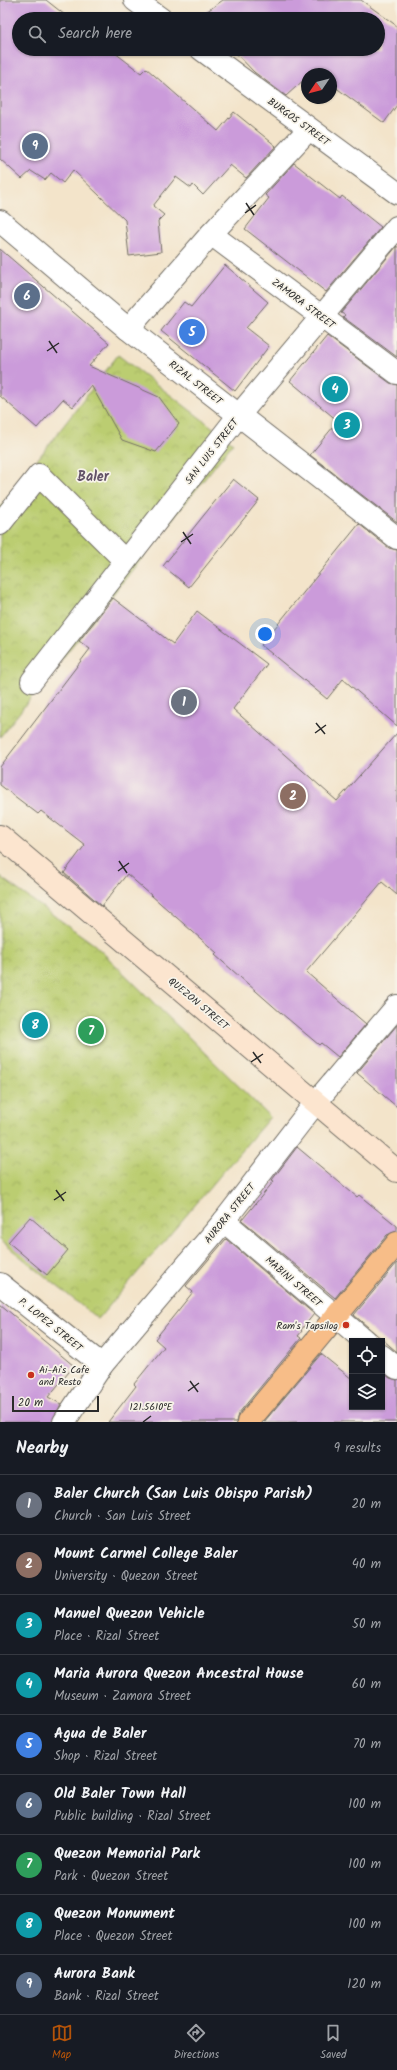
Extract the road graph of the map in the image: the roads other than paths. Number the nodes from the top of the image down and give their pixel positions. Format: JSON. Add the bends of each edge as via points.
{"nodes":[{"id":1,"x":135,"y":0,"type":"edge"},
{"id":2,"x":151,"y":12,"type":"edge"},
{"id":3,"x":210,"y":56,"type":"edge"},
{"id":4,"x":309,"y":129,"type":"junction"},
{"id":5,"x":397,"y":193,"type":"edge"},
{"id":6,"x":0,"y":221,"type":"edge"},
{"id":7,"x":397,"y":227,"type":"edge"},
{"id":8,"x":211,"y":234,"type":"junction"},
{"id":9,"x":322,"y":316,"type":"junction"},
{"id":10,"x":128,"y":329,"type":"junction"},
{"id":11,"x":397,"y":373,"type":"edge"},
{"id":12,"x":239,"y":415,"type":"junction"},
{"id":13,"x":0,"y":524,"type":"edge"},
{"id":14,"x":397,"y":538,"type":"edge"},
{"id":15,"x":125,"y":561,"type":"junction"},
{"id":16,"x":32,"y":681,"type":"dead end"},
{"id":17,"x":0,"y":836,"type":"edge"},
{"id":18,"x":397,"y":1006,"type":"edge"},
{"id":19,"x":316,"y":1102,"type":"junction"},
{"id":20,"x":397,"y":1171,"type":"edge"},
{"id":21,"x":224,"y":1221,"type":"junction"},
{"id":22,"x":397,"y":1243,"type":"edge"},
{"id":23,"x":0,"y":1284,"type":"edge"},
{"id":24,"x":336,"y":1317,"type":"junction"},
{"id":25,"x":361,"y":1338,"type":"edge"},
{"id":26,"x":385,"y":1358,"type":"edge"},
{"id":27,"x":102,"y":1365,"type":"junction"},
{"id":28,"x":397,"y":1368,"type":"edge"},
{"id":29,"x":64,"y":1422,"type":"edge"},
{"id":30,"x":248,"y":1422,"type":"edge"}],
"edges":[{"from":1,"to":2,"type":"street"},
{"from":3,"to":4,"type":"street","name":"BURGOS STREET"},
{"from":4,"to":5,"type":"street","name":"BURGOS STREET"},
{"from":4,"to":8,"type":"street"},
{"from":6,"to":10,"type":"street","name":"RIZAL STREET"},
{"from":7,"to":9,"type":"street","name":"SAN LUIS STREET"},
{"from":8,"to":9,"type":"street","name":"ZAMORA STREET"},
{"from":8,"to":10,"type":"street"},
{"from":9,"to":11,"type":"street","name":"ZAMORA STREET"},
{"from":9,"to":12,"type":"street","name":"SAN LUIS STREET"},
{"from":10,"to":12,"type":"street","name":"RIZAL STREET"},
{"from":12,"to":14,"type":"street","name":"RIZAL STREET"},
{"from":12,"to":15,"type":"street","name":"SAN LUIS STREET"},
{"from":13,"to":15,"type":"street","via":[[39,476]]},
{"from":15,"to":16,"type":"street","name":"SAN LUIS STREET"},
{"from":17,"to":19,"type":"street","name":"QUEZON STREET"},
{"from":18,"to":19,"type":"street","name":"AURORA STREET"},
{"from":19,"to":20,"type":"street","name":"QUEZON STREET"},
{"from":19,"to":21,"type":"street","name":"AURORA STREET"},
{"from":21,"to":24,"type":"street","name":"MABINI STREET"},
{"from":21,"to":27,"type":"street","name":"AURORA STREET"},
{"from":22,"to":24,"type":"main road"},
{"from":23,"to":27,"type":"street","name":"P. LOPEZ STREET"},
{"from":24,"to":25,"type":"street","name":"MABINI STREET"},
{"from":24,"to":30,"type":"main road"},
{"from":26,"to":28,"type":"street"},
{"from":27,"to":29,"type":"street","name":"AURORA STREET"}]}
